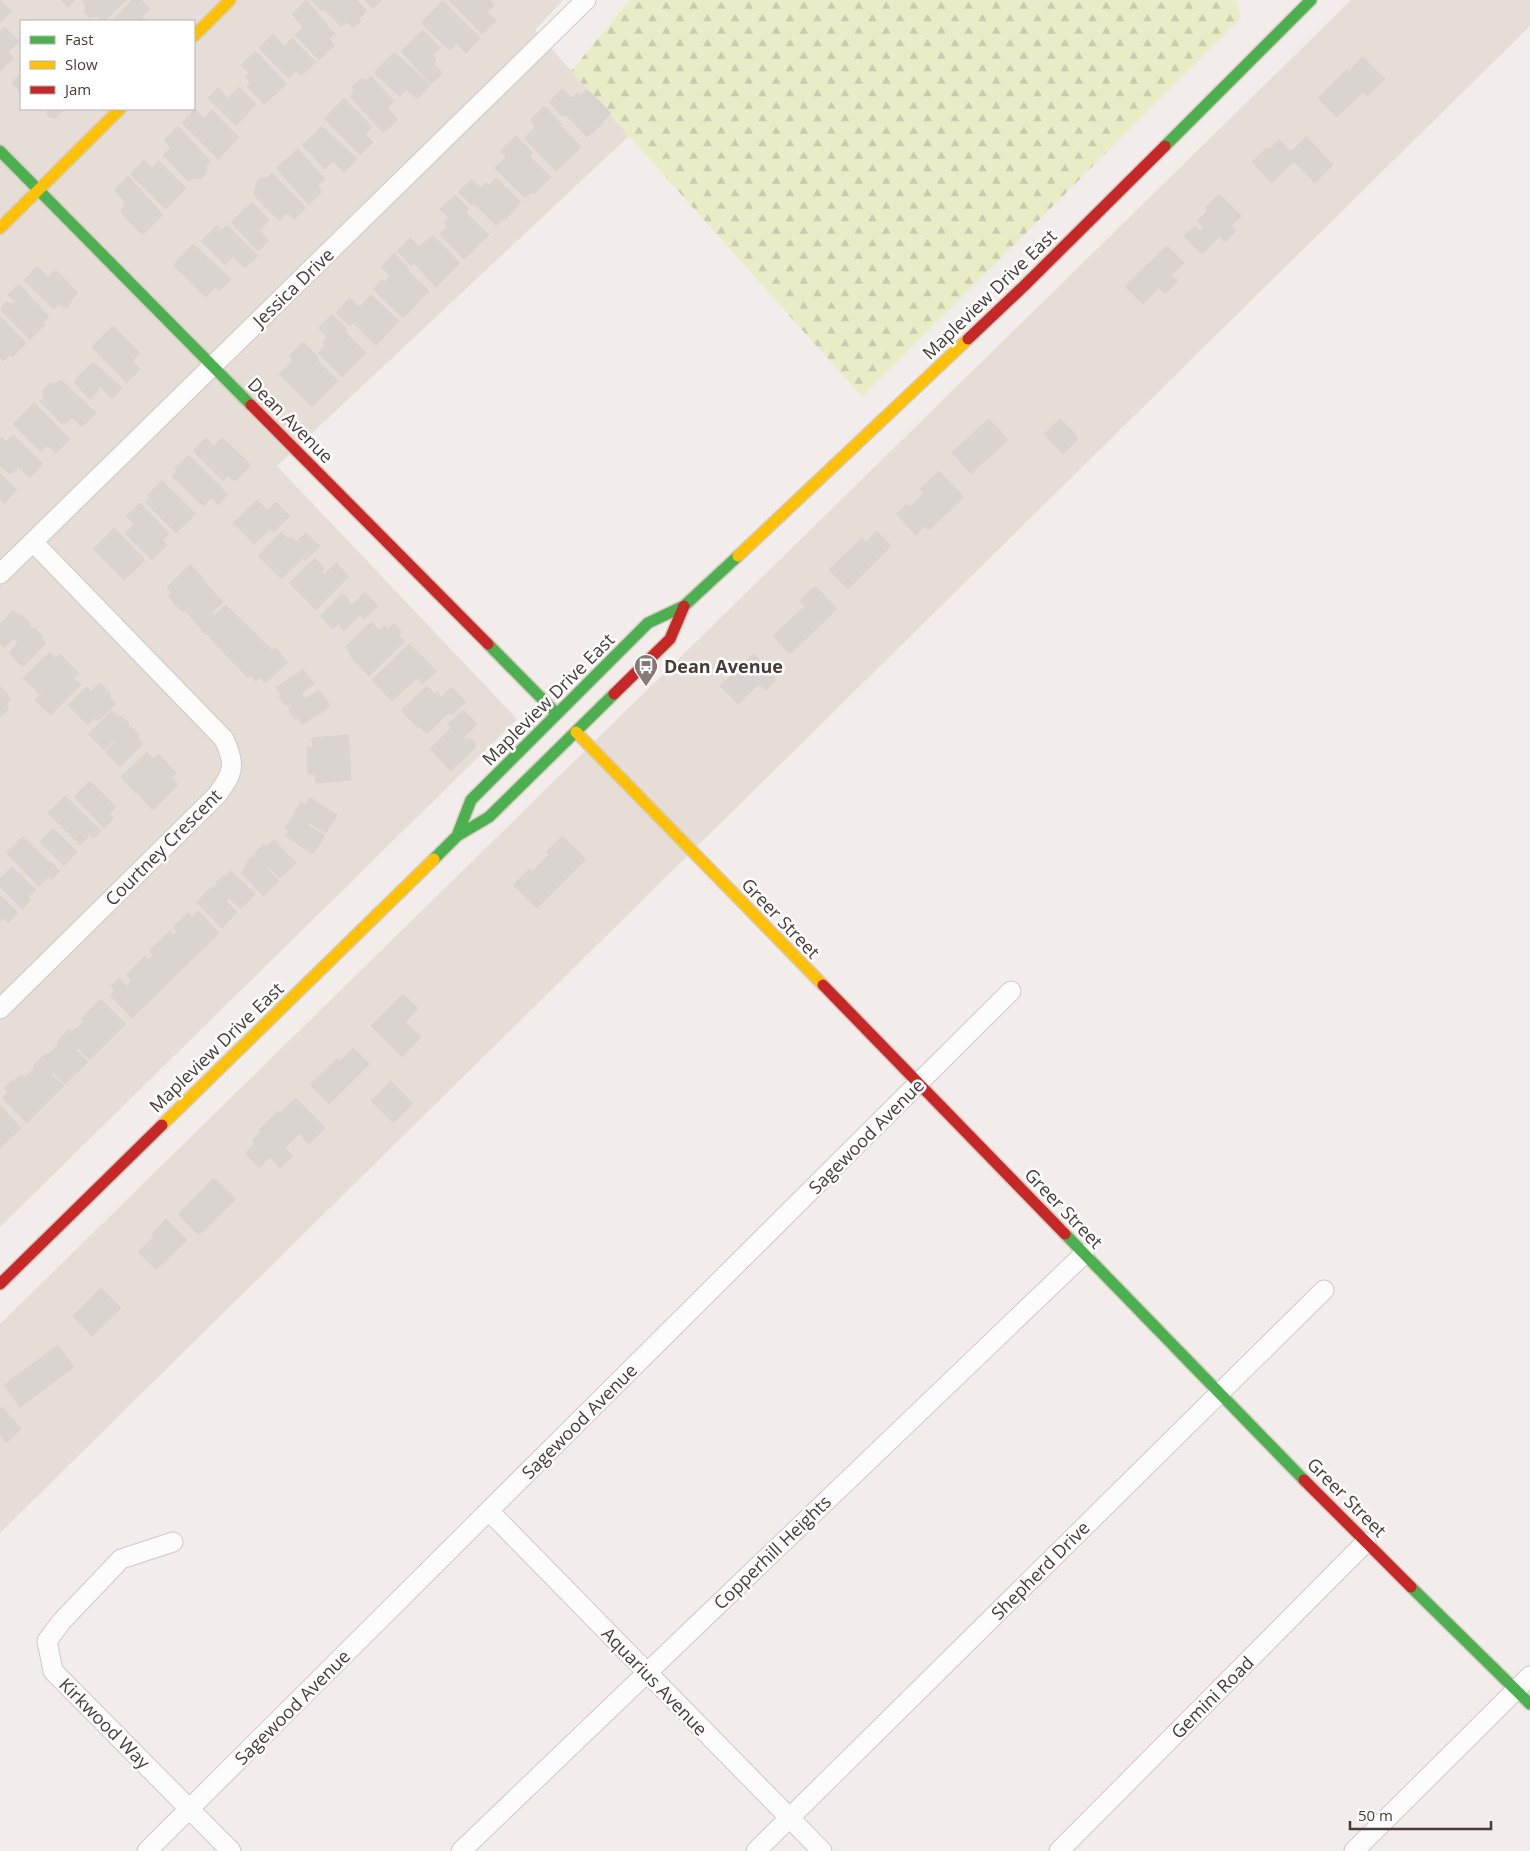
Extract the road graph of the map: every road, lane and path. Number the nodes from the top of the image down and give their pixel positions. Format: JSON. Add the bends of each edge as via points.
{"nodes":[{"id":1,"x":586,"y":0,"type":"edge"},
{"id":2,"x":1311,"y":0,"type":"edge"},
{"id":3,"x":218,"y":4,"type":"edge"},
{"id":4,"x":195,"y":35,"type":"edge"},
{"id":5,"x":119,"y":110,"type":"edge"},
{"id":6,"x":0,"y":151,"type":"edge"},
{"id":7,"x":38,"y":190,"type":"junction"},
{"id":8,"x":0,"y":228,"type":"edge"},
{"id":9,"x":213,"y":366,"type":"junction"},
{"id":10,"x":33,"y":542,"type":"junction"},
{"id":11,"x":0,"y":574,"type":"edge"},
{"id":12,"x":684,"y":606,"type":"junction"},
{"id":13,"x":557,"y":714,"type":"junction"},
{"id":14,"x":576,"y":732,"type":"junction"},
{"id":15,"x":457,"y":836,"type":"junction"},
{"id":16,"x":1011,"y":990,"type":"dead end"},
{"id":17,"x":0,"y":1009,"type":"edge"},
{"id":18,"x":919,"y":1084,"type":"junction"},
{"id":19,"x":1084,"y":1254,"type":"junction"},
{"id":20,"x":0,"y":1284,"type":"edge"},
{"id":21,"x":1324,"y":1290,"type":"dead end"},
{"id":22,"x":1219,"y":1393,"type":"junction"},
{"id":23,"x":489,"y":1511,"type":"junction"},
{"id":24,"x":173,"y":1542,"type":"dead end"},
{"id":25,"x":1366,"y":1542,"type":"junction"},
{"id":26,"x":646,"y":1672,"type":"junction"},
{"id":27,"x":1530,"y":1676,"type":"edge"},
{"id":28,"x":1516,"y":1690,"type":"junction"},
{"id":29,"x":1530,"y":1704,"type":"edge"},
{"id":30,"x":190,"y":1808,"type":"junction"},
{"id":31,"x":790,"y":1818,"type":"junction"},
{"id":32,"x":147,"y":1851,"type":"edge"},
{"id":33,"x":231,"y":1851,"type":"edge"},
{"id":34,"x":461,"y":1851,"type":"edge"},
{"id":35,"x":756,"y":1851,"type":"edge"},
{"id":36,"x":822,"y":1851,"type":"edge"},
{"id":37,"x":1059,"y":1851,"type":"edge"},
{"id":38,"x":1354,"y":1851,"type":"edge"}],
"edges":[{"from":1,"to":9,"type":"street","name":"Jessica Drive"},
{"from":2,"to":12,"type":"street","name":"Mapleview Drive East","via":[[1024,286]]},
{"from":3,"to":4,"type":"street"},
{"from":5,"to":7,"type":"street"},
{"from":6,"to":7,"type":"street","name":"Dean Avenue"},
{"from":7,"to":8,"type":"street"},
{"from":7,"to":9,"type":"street","name":"Dean Avenue"},
{"from":9,"to":10,"type":"street","name":"Jessica Drive"},
{"from":9,"to":13,"type":"street","name":"Dean Avenue"},
{"from":10,"to":11,"type":"street","name":"Jessica Drive"},
{"from":10,"to":17,"type":"street","name":"Courtney Crescent","via":[[224,739],[231,754],[232,770],[217,795]]},
{"from":12,"to":13,"type":"street","name":"Mapleview Drive East","via":[[648,623]]},
{"from":12,"to":14,"type":"street","name":"Mapleview Drive East","via":[[670,639]]},
{"from":13,"to":15,"type":"street","name":"Mapleview Drive East","via":[[471,800]]},
{"from":14,"to":15,"type":"street","name":"Mapleview Drive East","via":[[489,817]]},
{"from":14,"to":18,"type":"street","name":"Greer Street"},
{"from":15,"to":20,"type":"street","name":"Mapleview Drive East"},
{"from":16,"to":18,"type":"street","name":"Sagewood Avenue"},
{"from":18,"to":19,"type":"street","name":"Greer Street"},
{"from":18,"to":23,"type":"street","name":"Sagewood Avenue"},
{"from":19,"to":22,"type":"street","name":"Greer Street"},
{"from":19,"to":26,"type":"street","name":"Copperhill Heights"},
{"from":21,"to":22,"type":"street","name":"Shepherd Drive"},
{"from":22,"to":25,"type":"street","name":"Greer Street"},
{"from":22,"to":31,"type":"street","name":"Shepherd Drive"},
{"from":23,"to":26,"type":"street","name":"Aquarius Avenue"},
{"from":23,"to":30,"type":"street","name":"Sagewood Avenue"},
{"from":24,"to":30,"type":"street","name":"Kirkwood Way","via":[[121,1559],[47,1641],[53,1671]]},
{"from":25,"to":28,"type":"street","name":"Greer Street"},
{"from":25,"to":37,"type":"street","name":"Gemini Road"},
{"from":26,"to":31,"type":"street","name":"Aquarius Avenue"},
{"from":26,"to":34,"type":"street","name":"Copperhill Heights"},
{"from":27,"to":28,"type":"street"},
{"from":28,"to":29,"type":"street","name":"Greer Street"},
{"from":28,"to":38,"type":"street"},
{"from":30,"to":32,"type":"street","name":"Sagewood Avenue"},
{"from":30,"to":33,"type":"street","name":"Kirkwood Way"},
{"from":31,"to":35,"type":"street","name":"Shepherd Drive"},
{"from":31,"to":36,"type":"street","name":"Aquarius Avenue"}]}
